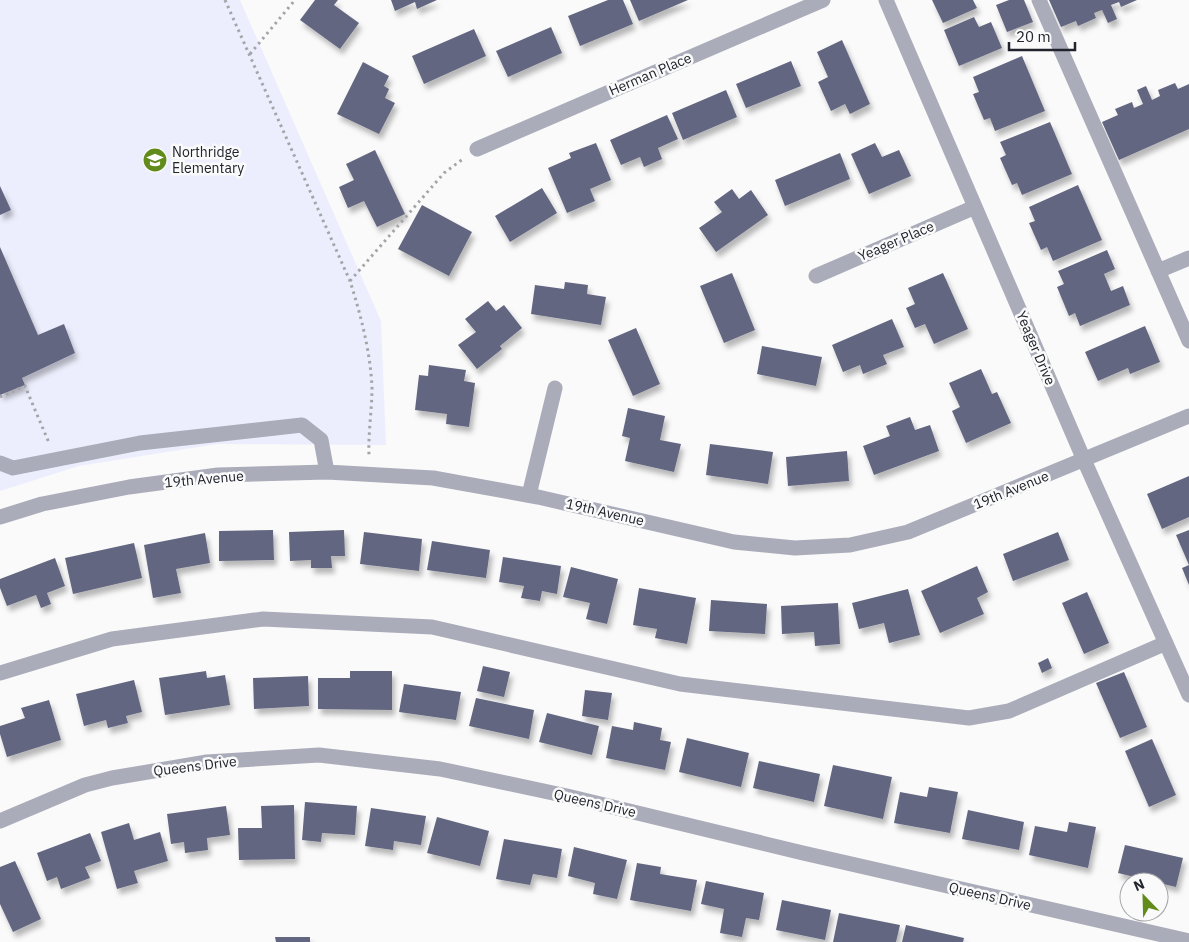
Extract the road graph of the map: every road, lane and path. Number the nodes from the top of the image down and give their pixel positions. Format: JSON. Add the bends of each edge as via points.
{"nodes":[{"id":1,"x":225,"y":0,"type":"edge"},
{"id":2,"x":296,"y":0,"type":"edge"},
{"id":3,"x":822,"y":0,"type":"edge"},
{"id":4,"x":886,"y":0,"type":"edge"},
{"id":5,"x":1039,"y":0,"type":"edge"},
{"id":6,"x":250,"y":54,"type":"junction"},
{"id":7,"x":477,"y":149,"type":"joint"},
{"id":8,"x":975,"y":207,"type":"junction"},
{"id":9,"x":1189,"y":258,"type":"edge"},
{"id":10,"x":1158,"y":271,"type":"junction"},
{"id":11,"x":816,"y":276,"type":"dead end"},
{"id":12,"x":350,"y":281,"type":"junction"},
{"id":13,"x":1189,"y":341,"type":"edge"},
{"id":14,"x":555,"y":388,"type":"dead end"},
{"id":15,"x":0,"y":397,"type":"edge"},
{"id":16,"x":1189,"y":416,"type":"edge"},
{"id":17,"x":49,"y":443,"type":"dead end"},
{"id":18,"x":1084,"y":460,"type":"junction"},
{"id":19,"x":0,"y":463,"type":"edge"},
{"id":20,"x":327,"y":472,"type":"junction"},
{"id":21,"x":370,"y":474,"type":"junction"},
{"id":22,"x":529,"y":495,"type":"junction"},
{"id":23,"x":0,"y":517,"type":"edge"},
{"id":24,"x":1166,"y":643,"type":"junction"},
{"id":25,"x":0,"y":673,"type":"edge"},
{"id":26,"x":1189,"y":695,"type":"edge"},
{"id":27,"x":0,"y":821,"type":"edge"},
{"id":28,"x":1189,"y":941,"type":"edge"}],
"edges":[{"from":1,"to":6,"type":"path"},
{"from":2,"to":6,"type":"path"},
{"from":3,"to":7,"type":"street","name":"Herman Place"},
{"from":4,"to":8,"type":"street","name":"Yeager Drive"},
{"from":5,"to":10,"type":"street"},
{"from":6,"to":12,"type":"path"},
{"from":7,"to":12,"type":"path","via":[[444,173]]},
{"from":8,"to":11,"type":"street","name":"Yeager Place"},
{"from":8,"to":18,"type":"street","name":"Yeager Drive"},
{"from":9,"to":10,"type":"street"},
{"from":10,"to":13,"type":"street"},
{"from":12,"to":21,"type":"path","via":[[368,344],[372,388],[368,444]]},
{"from":14,"to":22,"type":"street"},
{"from":15,"to":17,"type":"path","via":[[26,386]]},
{"from":16,"to":18,"type":"street","name":"19th Avenue"},
{"from":18,"to":22,"type":"street","name":"19th Avenue","via":[[908,532],[850,545],[795,548],[734,542]]},
{"from":18,"to":24,"type":"street","name":"Yeager Drive"},
{"from":19,"to":20,"type":"street","via":[[13,468],[140,443],[302,425],[321,440]]},
{"from":20,"to":21,"type":"street","name":"19th Avenue"},
{"from":20,"to":23,"type":"street","name":"19th Avenue","via":[[218,475],[130,486],[42,504]]},
{"from":21,"to":22,"type":"street","name":"19th Avenue","via":[[433,478]]},
{"from":24,"to":25,"type":"street","via":[[1009,711],[969,718],[680,684],[432,627],[263,619],[112,638]]},
{"from":24,"to":26,"type":"street","name":"Yeager Drive"},
{"from":27,"to":28,"type":"street","name":"Queens Drive","via":[[85,785],[112,778],[207,762],[319,755],[440,769],[568,796]]}]}
